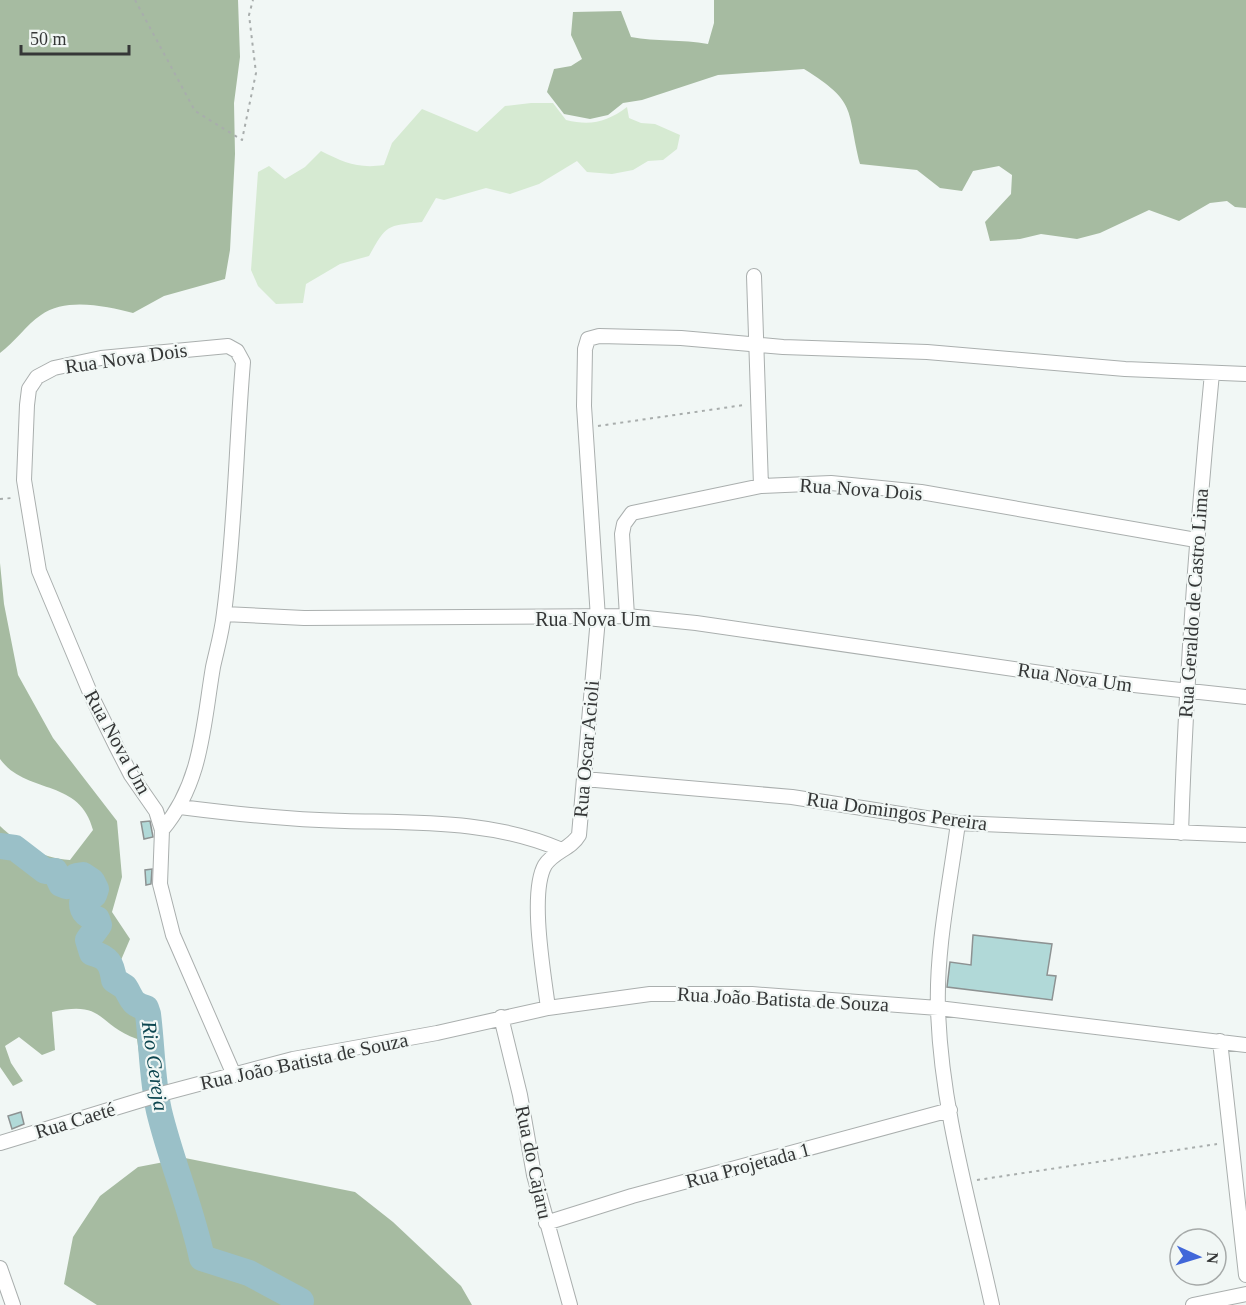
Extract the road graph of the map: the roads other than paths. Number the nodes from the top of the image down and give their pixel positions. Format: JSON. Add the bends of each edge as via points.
{"nodes":[{"id":1,"x":754,"y":276,"type":"dead end"},
{"id":2,"x":757,"y":345,"type":"junction"},
{"id":3,"x":1212,"y":373,"type":"junction"},
{"id":4,"x":1246,"y":374,"type":"edge"},
{"id":5,"x":761,"y":486,"type":"junction"},
{"id":6,"x":1196,"y":540,"type":"junction"},
{"id":7,"x":224,"y":614,"type":"junction"},
{"id":8,"x":627,"y":616,"type":"junction"},
{"id":9,"x":598,"y":618,"type":"junction"},
{"id":10,"x":74,"y":654,"type":"joint"},
{"id":11,"x":1186,"y":691,"type":"junction"},
{"id":12,"x":1246,"y":697,"type":"edge"},
{"id":13,"x":584,"y":779,"type":"junction"},
{"id":14,"x":180,"y":807,"type":"junction"},
{"id":15,"x":958,"y":823,"type":"junction"},
{"id":16,"x":162,"y":830,"type":"junction"},
{"id":17,"x":1181,"y":833,"type":"junction"},
{"id":18,"x":1246,"y":835,"type":"edge"},
{"id":19,"x":562,"y":850,"type":"junction"},
{"id":20,"x":548,"y":1008,"type":"junction"},
{"id":21,"x":938,"y":1008,"type":"junction"},
{"id":22,"x":501,"y":1017,"type":"junction"},
{"id":23,"x":1220,"y":1041,"type":"junction"},
{"id":24,"x":1246,"y":1045,"type":"edge"},
{"id":25,"x":234,"y":1075,"type":"junction"},
{"id":26,"x":155,"y":1095,"type":"joint"},
{"id":27,"x":950,"y":1110,"type":"junction"},
{"id":28,"x":0,"y":1143,"type":"edge"},
{"id":29,"x":546,"y":1223,"type":"junction"},
{"id":30,"x":0,"y":1268,"type":"edge"},
{"id":31,"x":1246,"y":1275,"type":"edge"},
{"id":32,"x":1246,"y":1294,"type":"edge"},
{"id":33,"x":13,"y":1305,"type":"edge"},
{"id":34,"x":570,"y":1305,"type":"edge"},
{"id":35,"x":992,"y":1305,"type":"edge"},
{"id":36,"x":1193,"y":1305,"type":"edge"}],
"edges":[{"from":1,"to":2,"type":"street"},
{"from":2,"to":3,"type":"street","via":[[927,352]]},
{"from":2,"to":5,"type":"street"},
{"from":2,"to":9,"type":"street","name":"Rua Oscar Acioli","via":[[681,338],[588,339],[586,428]]},
{"from":3,"to":4,"type":"street"},
{"from":3,"to":6,"type":"street","name":"Rua Geraldo de Castro Lima"},
{"from":5,"to":6,"type":"street","name":"Rua Nova Dois","via":[[831,483],[921,492]]},
{"from":5,"to":8,"type":"street","name":"Rua Nova Dois","via":[[632,513],[622,534]]},
{"from":6,"to":11,"type":"street","name":"Rua Geraldo de Castro Lima"},
{"from":7,"to":9,"type":"street","name":"Rua Nova Um","via":[[304,618]]},
{"from":7,"to":10,"type":"street","name":"Rua Nova Dois","via":[[243,362],[240,355],[228,346],[217,345],[69,363],[37,377],[29,389],[24,480],[39,571]]},
{"from":7,"to":14,"type":"street","via":[[200,749]]},
{"from":8,"to":9,"type":"street","name":"Rua Nova Um"},
{"from":8,"to":11,"type":"street","name":"Rua Nova Um"},
{"from":9,"to":13,"type":"street","name":"Rua Oscar Acioli"},
{"from":10,"to":16,"type":"street","name":"Rua Nova Um","via":[[116,746],[156,812]]},
{"from":11,"to":12,"type":"street","name":"Rua Nova Um"},
{"from":11,"to":17,"type":"street","name":"Rua Geraldo de Castro Lima"},
{"from":13,"to":15,"type":"street","name":"Rua Domingos Pereira","via":[[792,797]]},
{"from":13,"to":19,"type":"street","name":"Rua Oscar Acioli","via":[[579,835]]},
{"from":14,"to":16,"type":"street"},
{"from":14,"to":19,"type":"street","via":[[281,818],[453,824],[534,838]]},
{"from":15,"to":17,"type":"street","name":"Rua Domingos Pereira"},
{"from":15,"to":21,"type":"street","via":[[941,951]]},
{"from":16,"to":25,"type":"street","name":"Rua Nova Um","via":[[160,884],[172,934]]},
{"from":17,"to":18,"type":"street","name":"Rua Domingos Pereira"},
{"from":19,"to":20,"type":"street","name":"Rua Oscar Acioli","via":[[545,866],[539,887]]},
{"from":20,"to":21,"type":"street","name":"Rua João Batista de Souza","via":[[689,992]]},
{"from":20,"to":22,"type":"street","name":"Rua João Batista de Souza"},
{"from":21,"to":23,"type":"street","name":"Rua João Batista de Souza"},
{"from":21,"to":27,"type":"street"},
{"from":22,"to":25,"type":"street","name":"Rua João Batista de Souza","via":[[437,1033],[293,1059]]},
{"from":22,"to":29,"type":"street","name":"Rua do Cajaru"},
{"from":23,"to":24,"type":"street","name":"Rua João Batista de Souza"},
{"from":23,"to":31,"type":"street"},
{"from":25,"to":26,"type":"street","name":"Rua João Batista de Souza"},
{"from":26,"to":28,"type":"street","name":"Rua Caeté"},
{"from":27,"to":29,"type":"street","name":"Rua Projetada 1"},
{"from":27,"to":35,"type":"street"},
{"from":29,"to":34,"type":"street","name":"Rua do Cajaru"},
{"from":30,"to":33,"type":"street"},
{"from":32,"to":36,"type":"street"}]}
